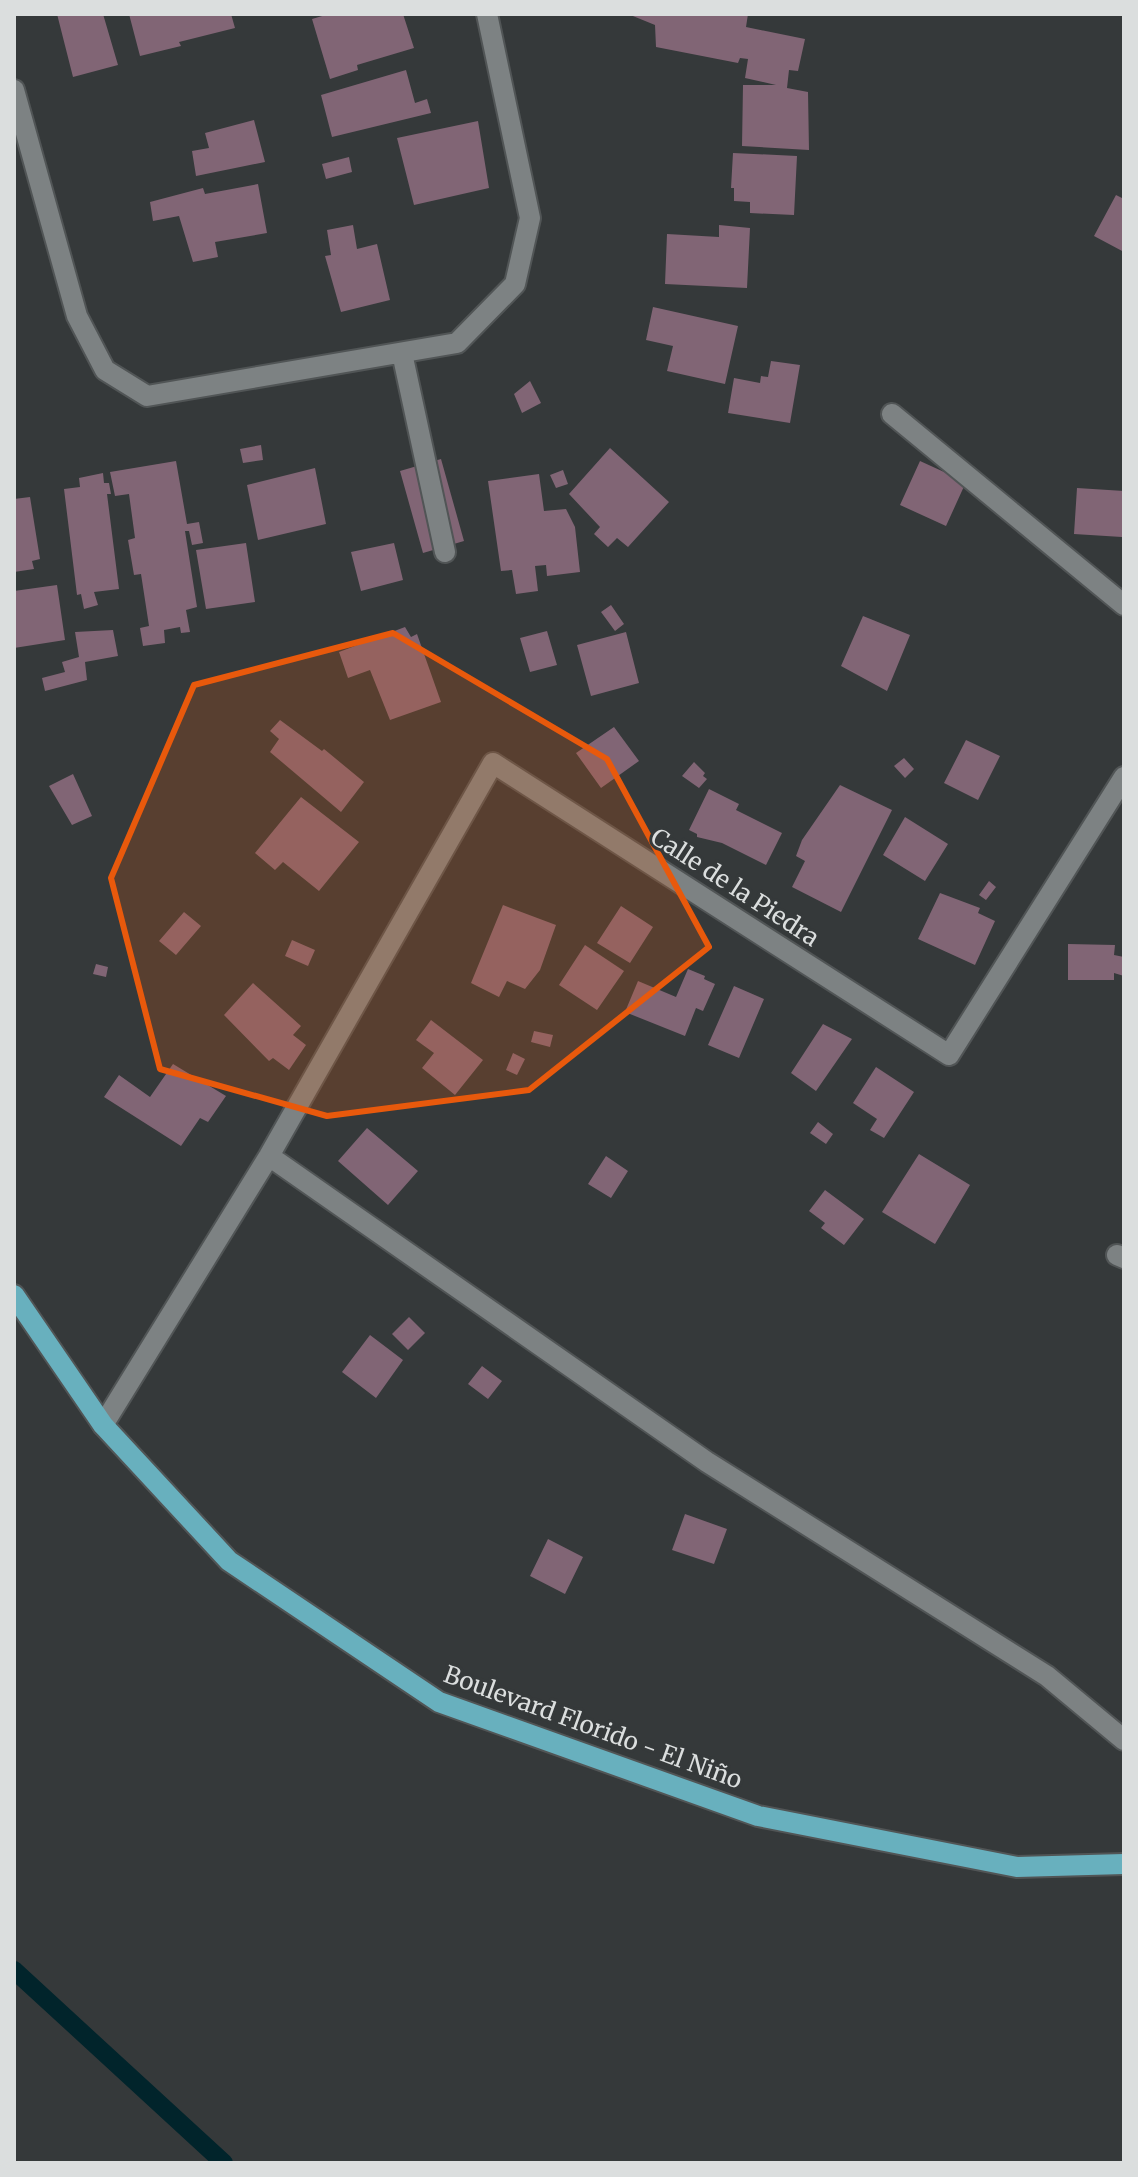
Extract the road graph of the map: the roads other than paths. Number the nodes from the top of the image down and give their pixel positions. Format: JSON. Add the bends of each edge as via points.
{"nodes":[{"id":1,"x":487,"y":14,"type":"edge"},
{"id":2,"x":14,"y":90,"type":"edge"},
{"id":3,"x":402,"y":353,"type":"junction"},
{"id":4,"x":892,"y":414,"type":"dead end"},
{"id":5,"x":445,"y":552,"type":"dead end"},
{"id":6,"x":1124,"y":605,"type":"edge"},
{"id":7,"x":1124,"y":777,"type":"edge"},
{"id":8,"x":269,"y":1156,"type":"junction"},
{"id":9,"x":14,"y":1295,"type":"edge"},
{"id":10,"x":103,"y":1425,"type":"junction"},
{"id":11,"x":1124,"y":1740,"type":"edge"},
{"id":12,"x":1124,"y":1864,"type":"edge"}],
"edges":[{"from":1,"to":3,"type":"street","via":[[530,218],[515,284],[457,343]]},
{"from":2,"to":3,"type":"street","via":[[77,316],[105,370],[147,396]]},
{"from":3,"to":5,"type":"street"},
{"from":4,"to":6,"type":"street"},
{"from":7,"to":8,"type":"street","name":"Calle de la Piedra","via":[[949,1055],[493,763]]},
{"from":8,"to":10,"type":"street"},
{"from":8,"to":11,"type":"street","via":[[707,1462],[1047,1676]]},
{"from":9,"to":10,"type":"main road","name":"Boulevard Florido - El Niño"},
{"from":10,"to":12,"type":"main road","name":"Boulevard Florido - El Niño","via":[[229,1561],[439,1702],[758,1816],[1017,1867]]}]}
